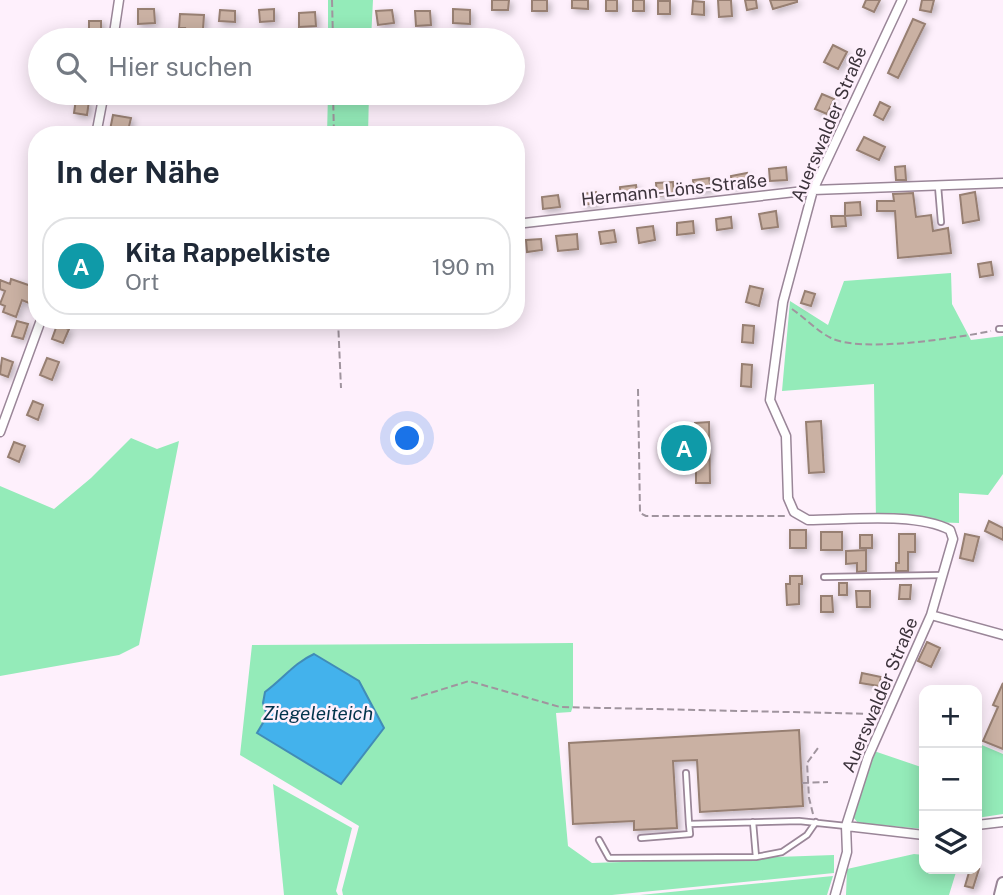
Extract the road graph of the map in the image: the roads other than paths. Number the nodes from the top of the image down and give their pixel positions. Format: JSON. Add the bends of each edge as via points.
{"nodes":[{"id":1,"x":119,"y":0,"type":"edge"},
{"id":2,"x":902,"y":0,"type":"edge"},
{"id":3,"x":115,"y":28,"type":"edge"},
{"id":4,"x":102,"y":105,"type":"edge"},
{"id":5,"x":98,"y":126,"type":"edge"},
{"id":6,"x":1003,"y":183,"type":"edge"},
{"id":7,"x":938,"y":185,"type":"junction"},
{"id":8,"x":813,"y":190,"type":"junction"},
{"id":9,"x":525,"y":222,"type":"edge"},
{"id":10,"x":941,"y":222,"type":"dead end"},
{"id":11,"x":38,"y":329,"type":"edge"},
{"id":12,"x":0,"y":432,"type":"edge"},
{"id":13,"x":942,"y":575,"type":"junction"},
{"id":14,"x":824,"y":577,"type":"dead end"},
{"id":15,"x":931,"y":615,"type":"junction"},
{"id":16,"x":1003,"y":635,"type":"edge"},
{"id":17,"x":686,"y":773,"type":"dead end"},
{"id":18,"x":753,"y":822,"type":"junction"},
{"id":19,"x":816,"y":822,"type":"junction"},
{"id":20,"x":1003,"y":822,"type":"edge"},
{"id":21,"x":689,"y":824,"type":"junction"},
{"id":22,"x":982,"y":824,"type":"edge"},
{"id":23,"x":846,"y":826,"type":"junction"},
{"id":24,"x":919,"y":834,"type":"edge"},
{"id":25,"x":642,"y":838,"type":"dead end"},
{"id":26,"x":599,"y":841,"type":"dead end"},
{"id":27,"x":755,"y":858,"type":"junction"},
{"id":28,"x":1003,"y":883,"type":"edge"},
{"id":29,"x":835,"y":895,"type":"edge"},
{"id":30,"x":1000,"y":895,"type":"edge"}],
"edges":[{"from":1,"to":3,"type":"street"},
{"from":2,"to":8,"type":"street","name":"Auerswalder Straße"},
{"from":4,"to":5,"type":"street"},
{"from":6,"to":7,"type":"street","name":"Hermann-Löns-Straße"},
{"from":7,"to":8,"type":"street","name":"Hermann-Löns-Straße"},
{"from":7,"to":10,"type":"lane"},
{"from":8,"to":9,"type":"street","name":"Hermann-Löns-Straße"},
{"from":8,"to":13,"type":"street","name":"Auerswalder Straße","via":[[783,302],[770,400],[786,436],[788,498],[794,512],[808,520],[939,524],[950,530],[953,539]]},
{"from":11,"to":12,"type":"street"},
{"from":13,"to":14,"type":"lane"},
{"from":13,"to":15,"type":"street","name":"Auerswalder Straße"},
{"from":15,"to":16,"type":"street","name":"Auerswalder Straße"},
{"from":15,"to":23,"type":"street","name":"Auerswalder Straße","via":[[868,757]]},
{"from":17,"to":21,"type":"lane"},
{"from":18,"to":19,"type":"lane"},
{"from":18,"to":21,"type":"lane"},
{"from":18,"to":27,"type":"lane"},
{"from":19,"to":23,"type":"lane"},
{"from":19,"to":27,"type":"lane","via":[[807,835],[782,852]]},
{"from":20,"to":22,"type":"street"},
{"from":21,"to":25,"type":"lane","via":[[690,834]]},
{"from":23,"to":24,"type":"street"},
{"from":23,"to":29,"type":"street","name":"Auerswalder Straße","via":[[846,852]]},
{"from":26,"to":27,"type":"lane","via":[[609,858]]},
{"from":28,"to":30,"type":"main road"}]}
